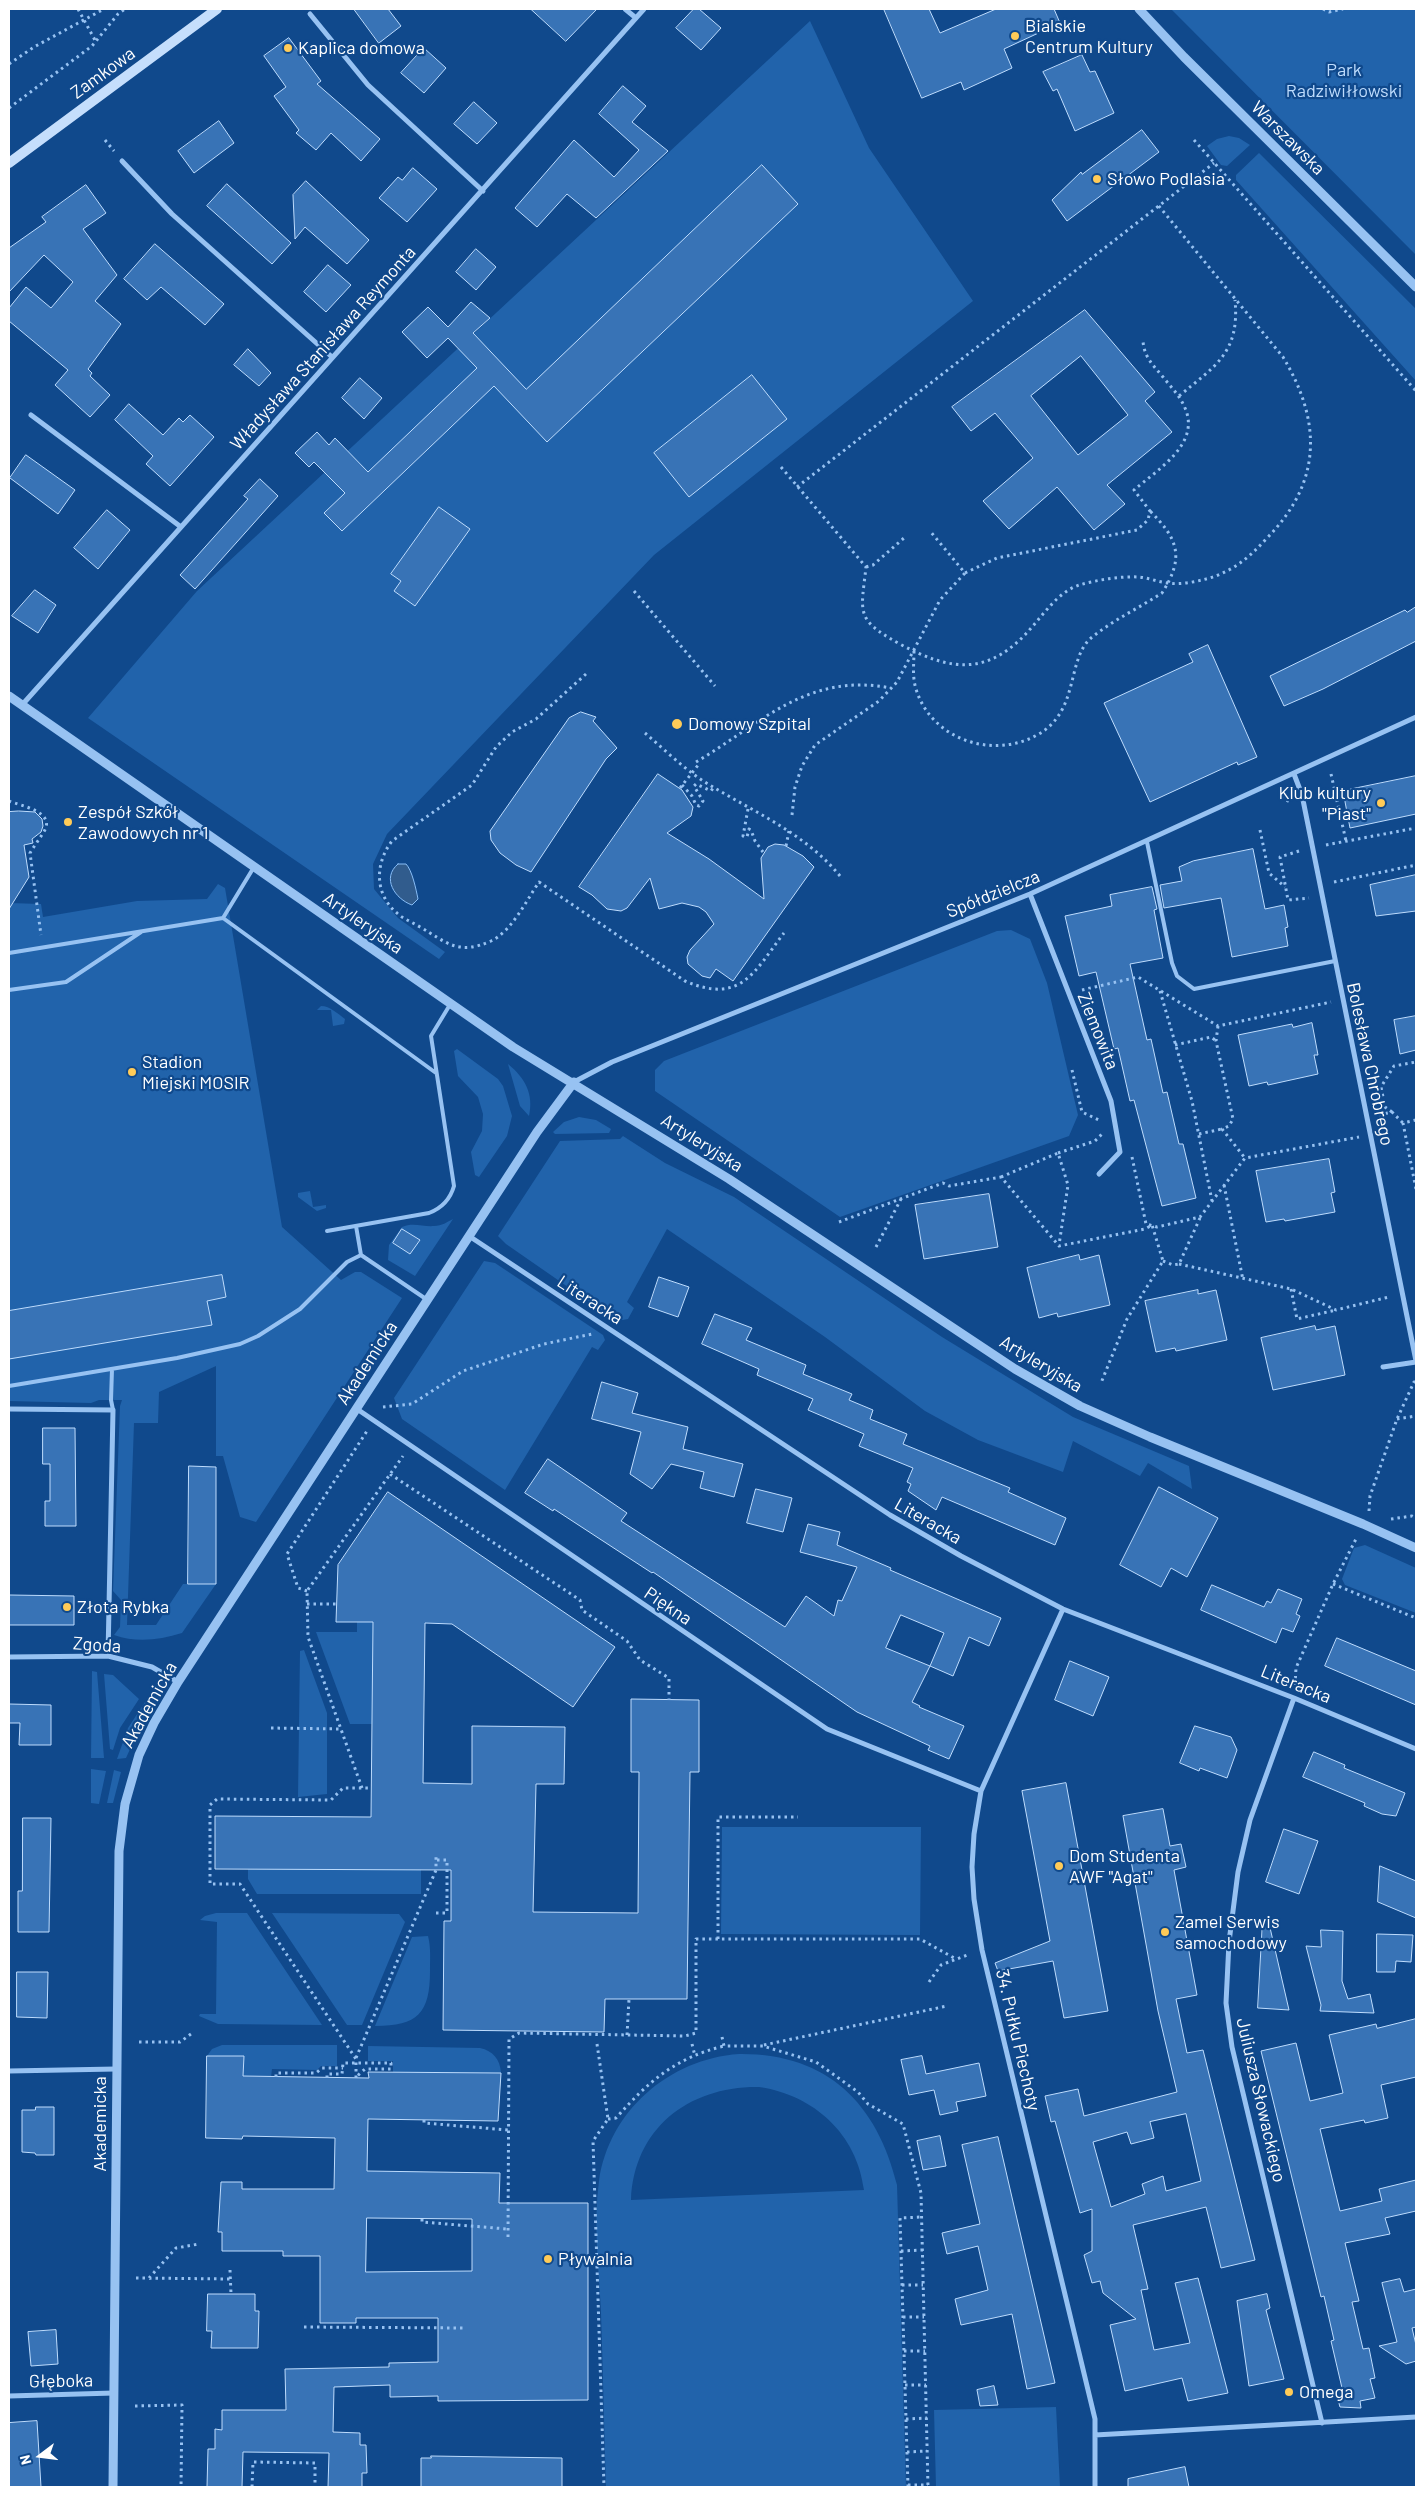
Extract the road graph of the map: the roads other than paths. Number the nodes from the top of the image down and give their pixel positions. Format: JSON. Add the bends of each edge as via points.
{"nodes":[{"id":1,"x":217,"y":9,"type":"edge"},
{"id":2,"x":625,"y":9,"type":"edge"},
{"id":3,"x":644,"y":9,"type":"edge"},
{"id":4,"x":1139,"y":9,"type":"edge"},
{"id":5,"x":310,"y":14,"type":"dead end"},
{"id":6,"x":636,"y":18,"type":"junction"},
{"id":7,"x":122,"y":161,"type":"dead end"},
{"id":8,"x":9,"y":163,"type":"edge"},
{"id":9,"x":483,"y":191,"type":"junction"},
{"id":10,"x":1416,"y":287,"type":"edge"},
{"id":11,"x":332,"y":357,"type":"junction"},
{"id":12,"x":30,"y":415,"type":"dead end"},
{"id":13,"x":181,"y":527,"type":"junction"},
{"id":14,"x":9,"y":696,"type":"edge"},
{"id":15,"x":22,"y":705,"type":"junction"},
{"id":16,"x":1416,"y":717,"type":"edge"},
{"id":17,"x":1294,"y":774,"type":"junction"},
{"id":18,"x":1147,"y":842,"type":"junction"},
{"id":19,"x":254,"y":867,"type":"junction"},
{"id":20,"x":1030,"y":894,"type":"junction"},
{"id":21,"x":223,"y":918,"type":"junction"},
{"id":22,"x":142,"y":931,"type":"junction"},
{"id":23,"x":9,"y":953,"type":"edge"},
{"id":24,"x":1335,"y":961,"type":"junction"},
{"id":25,"x":9,"y":990,"type":"edge"},
{"id":26,"x":451,"y":1003,"type":"junction"},
{"id":27,"x":436,"y":1073,"type":"junction"},
{"id":28,"x":574,"y":1082,"type":"junction"},
{"id":29,"x":1099,"y":1174,"type":"dead end"},
{"id":30,"x":356,"y":1226,"type":"junction"},
{"id":31,"x":327,"y":1231,"type":"dead end"},
{"id":32,"x":469,"y":1236,"type":"junction"},
{"id":33,"x":361,"y":1255,"type":"junction"},
{"id":34,"x":427,"y":1300,"type":"junction"},
{"id":35,"x":1416,"y":1361,"type":"edge"},
{"id":36,"x":1383,"y":1367,"type":"dead end"},
{"id":37,"x":112,"y":1369,"type":"junction"},
{"id":38,"x":9,"y":1386,"type":"edge"},
{"id":39,"x":9,"y":1409,"type":"edge"},
{"id":40,"x":357,"y":1409,"type":"junction"},
{"id":41,"x":113,"y":1410,"type":"junction"},
{"id":42,"x":1416,"y":1548,"type":"edge"},
{"id":43,"x":1063,"y":1609,"type":"junction"},
{"id":44,"x":9,"y":1656,"type":"edge"},
{"id":45,"x":108,"y":1656,"type":"junction"},
{"id":46,"x":178,"y":1682,"type":"junction"},
{"id":47,"x":1294,"y":1698,"type":"junction"},
{"id":48,"x":1416,"y":1749,"type":"edge"},
{"id":49,"x":982,"y":1791,"type":"junction"},
{"id":50,"x":116,"y":2070,"type":"junction"},
{"id":51,"x":9,"y":2071,"type":"edge"},
{"id":52,"x":114,"y":2393,"type":"junction"},
{"id":53,"x":9,"y":2396,"type":"edge"},
{"id":54,"x":1416,"y":2417,"type":"edge"},
{"id":55,"x":1322,"y":2423,"type":"junction"},
{"id":56,"x":1095,"y":2435,"type":"junction"},
{"id":57,"x":113,"y":2487,"type":"edge"},
{"id":58,"x":1095,"y":2487,"type":"edge"}],
"edges":[{"from":1,"to":8,"type":"main road","name":"Zamkowa"},
{"from":2,"to":6,"type":"street"},
{"from":3,"to":6,"type":"street","name":"Władysława Stanisława Reymonta"},
{"from":4,"to":10,"type":"street","name":"Warszawska"},
{"from":5,"to":9,"type":"street","via":[[368,85]]},
{"from":6,"to":9,"type":"street","name":"Władysława Stanisława Reymonta"},
{"from":7,"to":11,"type":"street","via":[[172,214]]},
{"from":9,"to":11,"type":"street","name":"Władysława Stanisława Reymonta"},
{"from":11,"to":13,"type":"street","name":"Władysława Stanisława Reymonta"},
{"from":12,"to":13,"type":"street"},
{"from":13,"to":15,"type":"street","name":"Władysława Stanisława Reymonta"},
{"from":14,"to":15,"type":"street","name":"Artyleryjska"},
{"from":15,"to":19,"type":"street","name":"Artyleryjska"},
{"from":16,"to":17,"type":"street","name":"Spółdzielcza"},
{"from":17,"to":18,"type":"street","name":"Spółdzielcza"},
{"from":17,"to":24,"type":"street","name":"Bolesława Chrobrego","via":[[1302,795]]},
{"from":18,"to":20,"type":"street","name":"Spółdzielcza"},
{"from":18,"to":24,"type":"lane","via":[[1172,963],[1177,976],[1194,989]]},
{"from":19,"to":21,"type":"lane"},
{"from":19,"to":26,"type":"street","name":"Artyleryjska"},
{"from":20,"to":28,"type":"street","name":"Spółdzielcza","via":[[612,1062]]},
{"from":20,"to":29,"type":"street","name":"Ziemowita","via":[[1111,1101],[1120,1152]]},
{"from":21,"to":22,"type":"lane"},
{"from":21,"to":27,"type":"lane"},
{"from":22,"to":23,"type":"lane"},
{"from":22,"to":25,"type":"lane","via":[[66,982]]},
{"from":24,"to":35,"type":"street","name":"Bolesława Chrobrego"},
{"from":26,"to":27,"type":"lane","via":[[431,1036]]},
{"from":26,"to":28,"type":"street","name":"Artyleryjska","via":[[513,1047]]},
{"from":27,"to":30,"type":"lane","via":[[454,1186],[451,1195],[438,1210],[429,1213]]},
{"from":28,"to":32,"type":"street","name":"Akademicka","via":[[545,1120]]},
{"from":28,"to":42,"type":"street","name":"Artyleryjska","via":[[729,1179],[1015,1369],[1080,1406]]},
{"from":30,"to":31,"type":"lane"},
{"from":30,"to":33,"type":"lane"},
{"from":32,"to":34,"type":"street","name":"Akademicka"},
{"from":32,"to":43,"type":"street","name":"Literacka","via":[[890,1515]]},
{"from":33,"to":34,"type":"lane"},
{"from":33,"to":37,"type":"lane","via":[[348,1262],[300,1309],[252,1339],[224,1349]]},
{"from":34,"to":40,"type":"street","name":"Akademicka"},
{"from":35,"to":36,"type":"street"},
{"from":37,"to":38,"type":"lane"},
{"from":37,"to":41,"type":"lane","via":[[110,1400]]},
{"from":39,"to":41,"type":"street"},
{"from":40,"to":46,"type":"street","name":"Akademicka"},
{"from":40,"to":49,"type":"street","name":"Piękna","via":[[827,1729]]},
{"from":41,"to":45,"type":"street"},
{"from":43,"to":47,"type":"street","name":"Literacka"},
{"from":43,"to":49,"type":"street","name":"34. Pułku Piechoty"},
{"from":44,"to":45,"type":"street","name":"Zgoda"},
{"from":45,"to":46,"type":"street","name":"Zgoda","via":[[152,1667]]},
{"from":46,"to":50,"type":"street","name":"Akademicka","via":[[139,1755],[125,1804],[119,1851]]},
{"from":47,"to":48,"type":"street","name":"Literacka"},
{"from":47,"to":55,"type":"street","name":"Juliusza Słowackiego","via":[[1250,1820],[1244,1846],[1228,1942],[1226,2002],[1232,2046]]},
{"from":49,"to":56,"type":"street","name":"34. Pułku Piechoty","via":[[972,1868],[982,1950],[1095,2419]]},
{"from":50,"to":51,"type":"street"},
{"from":50,"to":52,"type":"street","name":"Akademicka"},
{"from":52,"to":53,"type":"street","name":"Głęboka"},
{"from":52,"to":57,"type":"street","name":"Akademicka"},
{"from":54,"to":55,"type":"street"},
{"from":55,"to":56,"type":"street"},
{"from":56,"to":58,"type":"street","name":"34. Pułku Piechoty"}]}
